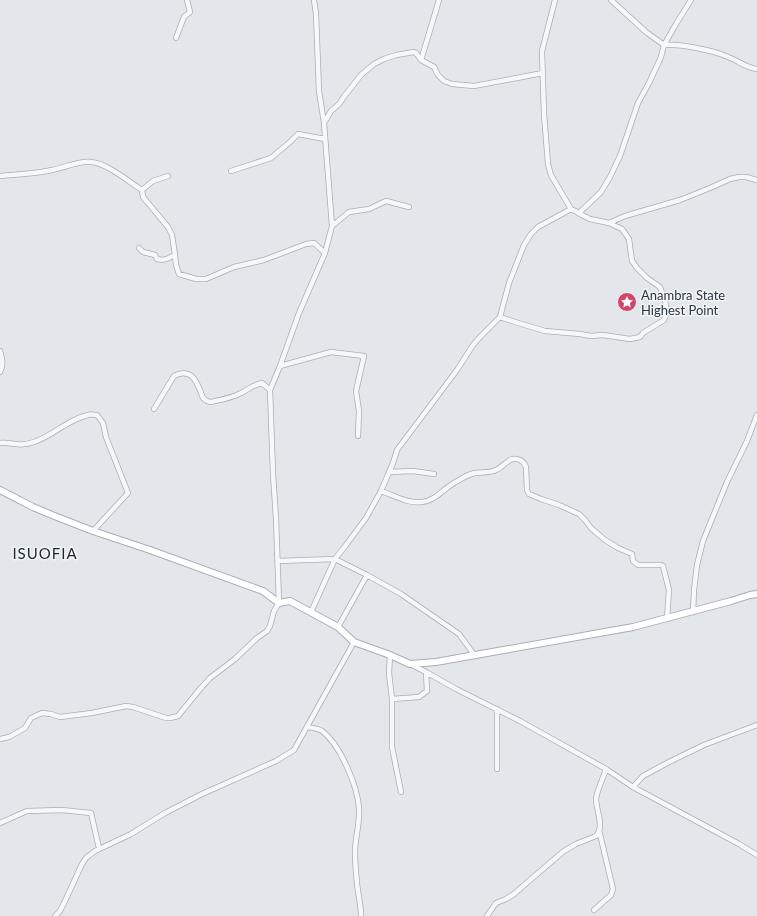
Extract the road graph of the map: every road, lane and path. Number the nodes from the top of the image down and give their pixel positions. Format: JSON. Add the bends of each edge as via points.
{"nodes":[{"id":1,"x":187,"y":0,"type":"edge"},
{"id":2,"x":314,"y":0,"type":"edge"},
{"id":3,"x":438,"y":0,"type":"edge"},
{"id":4,"x":555,"y":0,"type":"edge"},
{"id":5,"x":611,"y":0,"type":"edge"},
{"id":6,"x":692,"y":0,"type":"edge"},
{"id":7,"x":176,"y":38,"type":"dead end"},
{"id":8,"x":664,"y":45,"type":"junction"},
{"id":9,"x":421,"y":60,"type":"junction"},
{"id":10,"x":757,"y":69,"type":"edge"},
{"id":11,"x":542,"y":73,"type":"junction"},
{"id":12,"x":324,"y":123,"type":"junction"},
{"id":13,"x":325,"y":139,"type":"junction"},
{"id":14,"x":231,"y":171,"type":"dead end"},
{"id":15,"x":0,"y":176,"type":"edge"},
{"id":16,"x":168,"y":176,"type":"dead end"},
{"id":17,"x":757,"y":180,"type":"edge"},
{"id":18,"x":142,"y":190,"type":"junction"},
{"id":19,"x":409,"y":207,"type":"dead end"},
{"id":20,"x":571,"y":209,"type":"junction"},
{"id":21,"x":579,"y":213,"type":"junction"},
{"id":22,"x":609,"y":223,"type":"junction"},
{"id":23,"x":332,"y":226,"type":"junction"},
{"id":24,"x":139,"y":248,"type":"dead end"},
{"id":25,"x":325,"y":253,"type":"junction"},
{"id":26,"x":175,"y":255,"type":"junction"},
{"id":27,"x":500,"y":317,"type":"junction"},
{"id":28,"x":0,"y":351,"type":"edge"},
{"id":29,"x":280,"y":366,"type":"junction"},
{"id":30,"x":0,"y":372,"type":"edge"},
{"id":31,"x":270,"y":390,"type":"junction"},
{"id":32,"x":154,"y":409,"type":"dead end"},
{"id":33,"x":757,"y":415,"type":"edge"},
{"id":34,"x":358,"y":436,"type":"dead end"},
{"id":35,"x":0,"y":443,"type":"edge"},
{"id":36,"x":389,"y":472,"type":"junction"},
{"id":37,"x":434,"y":474,"type":"dead end"},
{"id":38,"x":0,"y":490,"type":"edge"},
{"id":39,"x":381,"y":491,"type":"junction"},
{"id":40,"x":93,"y":531,"type":"junction"},
{"id":41,"x":335,"y":559,"type":"junction"},
{"id":42,"x":278,"y":560,"type":"junction"},
{"id":43,"x":367,"y":575,"type":"junction"},
{"id":44,"x":757,"y":594,"type":"edge"},
{"id":45,"x":279,"y":603,"type":"junction"},
{"id":46,"x":312,"y":612,"type":"junction"},
{"id":47,"x":693,"y":612,"type":"junction"},
{"id":48,"x":667,"y":619,"type":"junction"},
{"id":49,"x":338,"y":627,"type":"junction"},
{"id":50,"x":354,"y":642,"type":"junction"},
{"id":51,"x":390,"y":655,"type":"junction"},
{"id":52,"x":475,"y":656,"type":"junction"},
{"id":53,"x":410,"y":664,"type":"junction"},
{"id":54,"x":426,"y":672,"type":"junction"},
{"id":55,"x":392,"y":699,"type":"junction"},
{"id":56,"x":497,"y":710,"type":"junction"},
{"id":57,"x":757,"y":725,"type":"edge"},
{"id":58,"x":307,"y":727,"type":"junction"},
{"id":59,"x":0,"y":739,"type":"edge"},
{"id":60,"x":497,"y":769,"type":"dead end"},
{"id":61,"x":606,"y":769,"type":"junction"},
{"id":62,"x":633,"y":787,"type":"junction"},
{"id":63,"x":401,"y":792,"type":"dead end"},
{"id":64,"x":0,"y":823,"type":"edge"},
{"id":65,"x":600,"y":830,"type":"junction"},
{"id":66,"x":99,"y":848,"type":"junction"},
{"id":67,"x":757,"y":855,"type":"edge"},
{"id":68,"x":594,"y":910,"type":"dead end"},
{"id":69,"x":55,"y":916,"type":"edge"},
{"id":70,"x":362,"y":916,"type":"edge"},
{"id":71,"x":488,"y":916,"type":"edge"}],
"edges":[{"from":1,"to":7,"type":"street","via":[[190,12],[184,17]]},
{"from":2,"to":12,"type":"street","via":[[319,91]]},
{"from":3,"to":9,"type":"street"},
{"from":4,"to":11,"type":"street","via":[[542,51]]},
{"from":5,"to":8,"type":"street"},
{"from":6,"to":8,"type":"street"},
{"from":8,"to":10,"type":"street","via":[[716,53]]},
{"from":8,"to":21,"type":"street","via":[[661,57],[638,103],[610,177],[601,192]]},
{"from":9,"to":11,"type":"street","via":[[434,67],[444,81],[452,84],[474,86]]},
{"from":9,"to":12,"type":"street","via":[[410,52],[374,64],[353,84]]},
{"from":11,"to":20,"type":"street","via":[[548,164],[551,175]]},
{"from":12,"to":13,"type":"street"},
{"from":13,"to":14,"type":"street","via":[[298,134],[271,158]]},
{"from":13,"to":23,"type":"street"},
{"from":15,"to":18,"type":"street","via":[[51,170],[91,161],[115,172]]},
{"from":16,"to":18,"type":"street","via":[[153,181]]},
{"from":17,"to":22,"type":"street","via":[[746,177],[730,179],[680,200]]},
{"from":18,"to":26,"type":"street","via":[[143,197],[168,227]]},
{"from":19,"to":23,"type":"street","via":[[386,201],[369,209],[349,212]]},
{"from":20,"to":21,"type":"street"},
{"from":20,"to":27,"type":"street","via":[[538,227],[524,244]]},
{"from":21,"to":22,"type":"street","via":[[590,219]]},
{"from":22,"to":27,"type":"street","via":[[622,229],[630,239],[632,261],[647,278],[660,287],[667,311],[664,320],[643,332],[640,337],[630,339],[545,331]]},
{"from":23,"to":25,"type":"street"},
{"from":24,"to":26,"type":"street","via":[[162,260]]},
{"from":25,"to":26,"type":"street","via":[[314,244],[306,244],[264,260],[234,267],[206,279],[180,274]]},
{"from":25,"to":29,"type":"street"},
{"from":27,"to":36,"type":"street","via":[[473,345],[397,450]]},
{"from":28,"to":30,"type":"street"},
{"from":29,"to":31,"type":"street"},
{"from":29,"to":34,"type":"street","via":[[331,352],[364,356],[356,391],[359,411]]},
{"from":31,"to":32,"type":"street","via":[[262,383],[255,384],[237,395],[209,402],[203,398],[195,378],[178,374],[174,376]]},
{"from":31,"to":42,"type":"street"},
{"from":33,"to":47,"type":"street","via":[[703,541],[697,564]]},
{"from":35,"to":40,"type":"street","via":[[35,442],[74,420],[97,414],[103,423],[128,493]]},
{"from":36,"to":37,"type":"street"},
{"from":36,"to":39,"type":"street"},
{"from":38,"to":40,"type":"main road","via":[[33,507]]},
{"from":39,"to":41,"type":"street","via":[[366,518]]},
{"from":39,"to":48,"type":"street","via":[[410,502],[428,501],[462,478],[495,471],[514,458],[520,460],[526,467],[529,494],[579,514],[605,540],[632,554],[638,565],[663,566],[669,590]]},
{"from":40,"to":45,"type":"main road","via":[[263,591]]},
{"from":41,"to":42,"type":"street"},
{"from":41,"to":43,"type":"street"},
{"from":41,"to":46,"type":"street"},
{"from":42,"to":45,"type":"street"},
{"from":43,"to":49,"type":"street"},
{"from":43,"to":52,"type":"street","via":[[401,594],[459,634]]},
{"from":44,"to":47,"type":"main road"},
{"from":45,"to":46,"type":"main road","via":[[290,601]]},
{"from":45,"to":59,"type":"street","via":[[267,631],[210,678],[178,716],[166,718],[126,706],[60,716],[42,713],[31,718],[24,728]]},
{"from":46,"to":49,"type":"main road"},
{"from":47,"to":48,"type":"main road"},
{"from":48,"to":52,"type":"main road","via":[[626,629]]},
{"from":49,"to":50,"type":"main road"},
{"from":50,"to":51,"type":"main road"},
{"from":50,"to":58,"type":"street"},
{"from":51,"to":53,"type":"main road"},
{"from":51,"to":55,"type":"street"},
{"from":52,"to":53,"type":"main road"},
{"from":53,"to":54,"type":"street"},
{"from":54,"to":55,"type":"street","via":[[427,691],[419,697]]},
{"from":54,"to":56,"type":"street"},
{"from":55,"to":63,"type":"street","via":[[392,747]]},
{"from":56,"to":60,"type":"street"},
{"from":56,"to":61,"type":"street"},
{"from":57,"to":62,"type":"street","via":[[704,745],[669,762],[643,776]]},
{"from":58,"to":66,"type":"street","via":[[294,750],[276,762],[202,794],[131,834]]},
{"from":58,"to":70,"type":"street","via":[[321,730],[339,750],[356,792],[359,811],[355,851]]},
{"from":61,"to":62,"type":"street"},
{"from":61,"to":65,"type":"street","via":[[596,798]]},
{"from":62,"to":67,"type":"street"},
{"from":64,"to":66,"type":"street","via":[[27,811],[62,810],[91,813]]},
{"from":65,"to":68,"type":"street","via":[[613,889],[611,895]]},
{"from":65,"to":71,"type":"street","via":[[596,836],[576,844],[560,855],[514,894],[496,902]]},
{"from":66,"to":69,"type":"street","via":[[82,864],[60,911]]}]}
